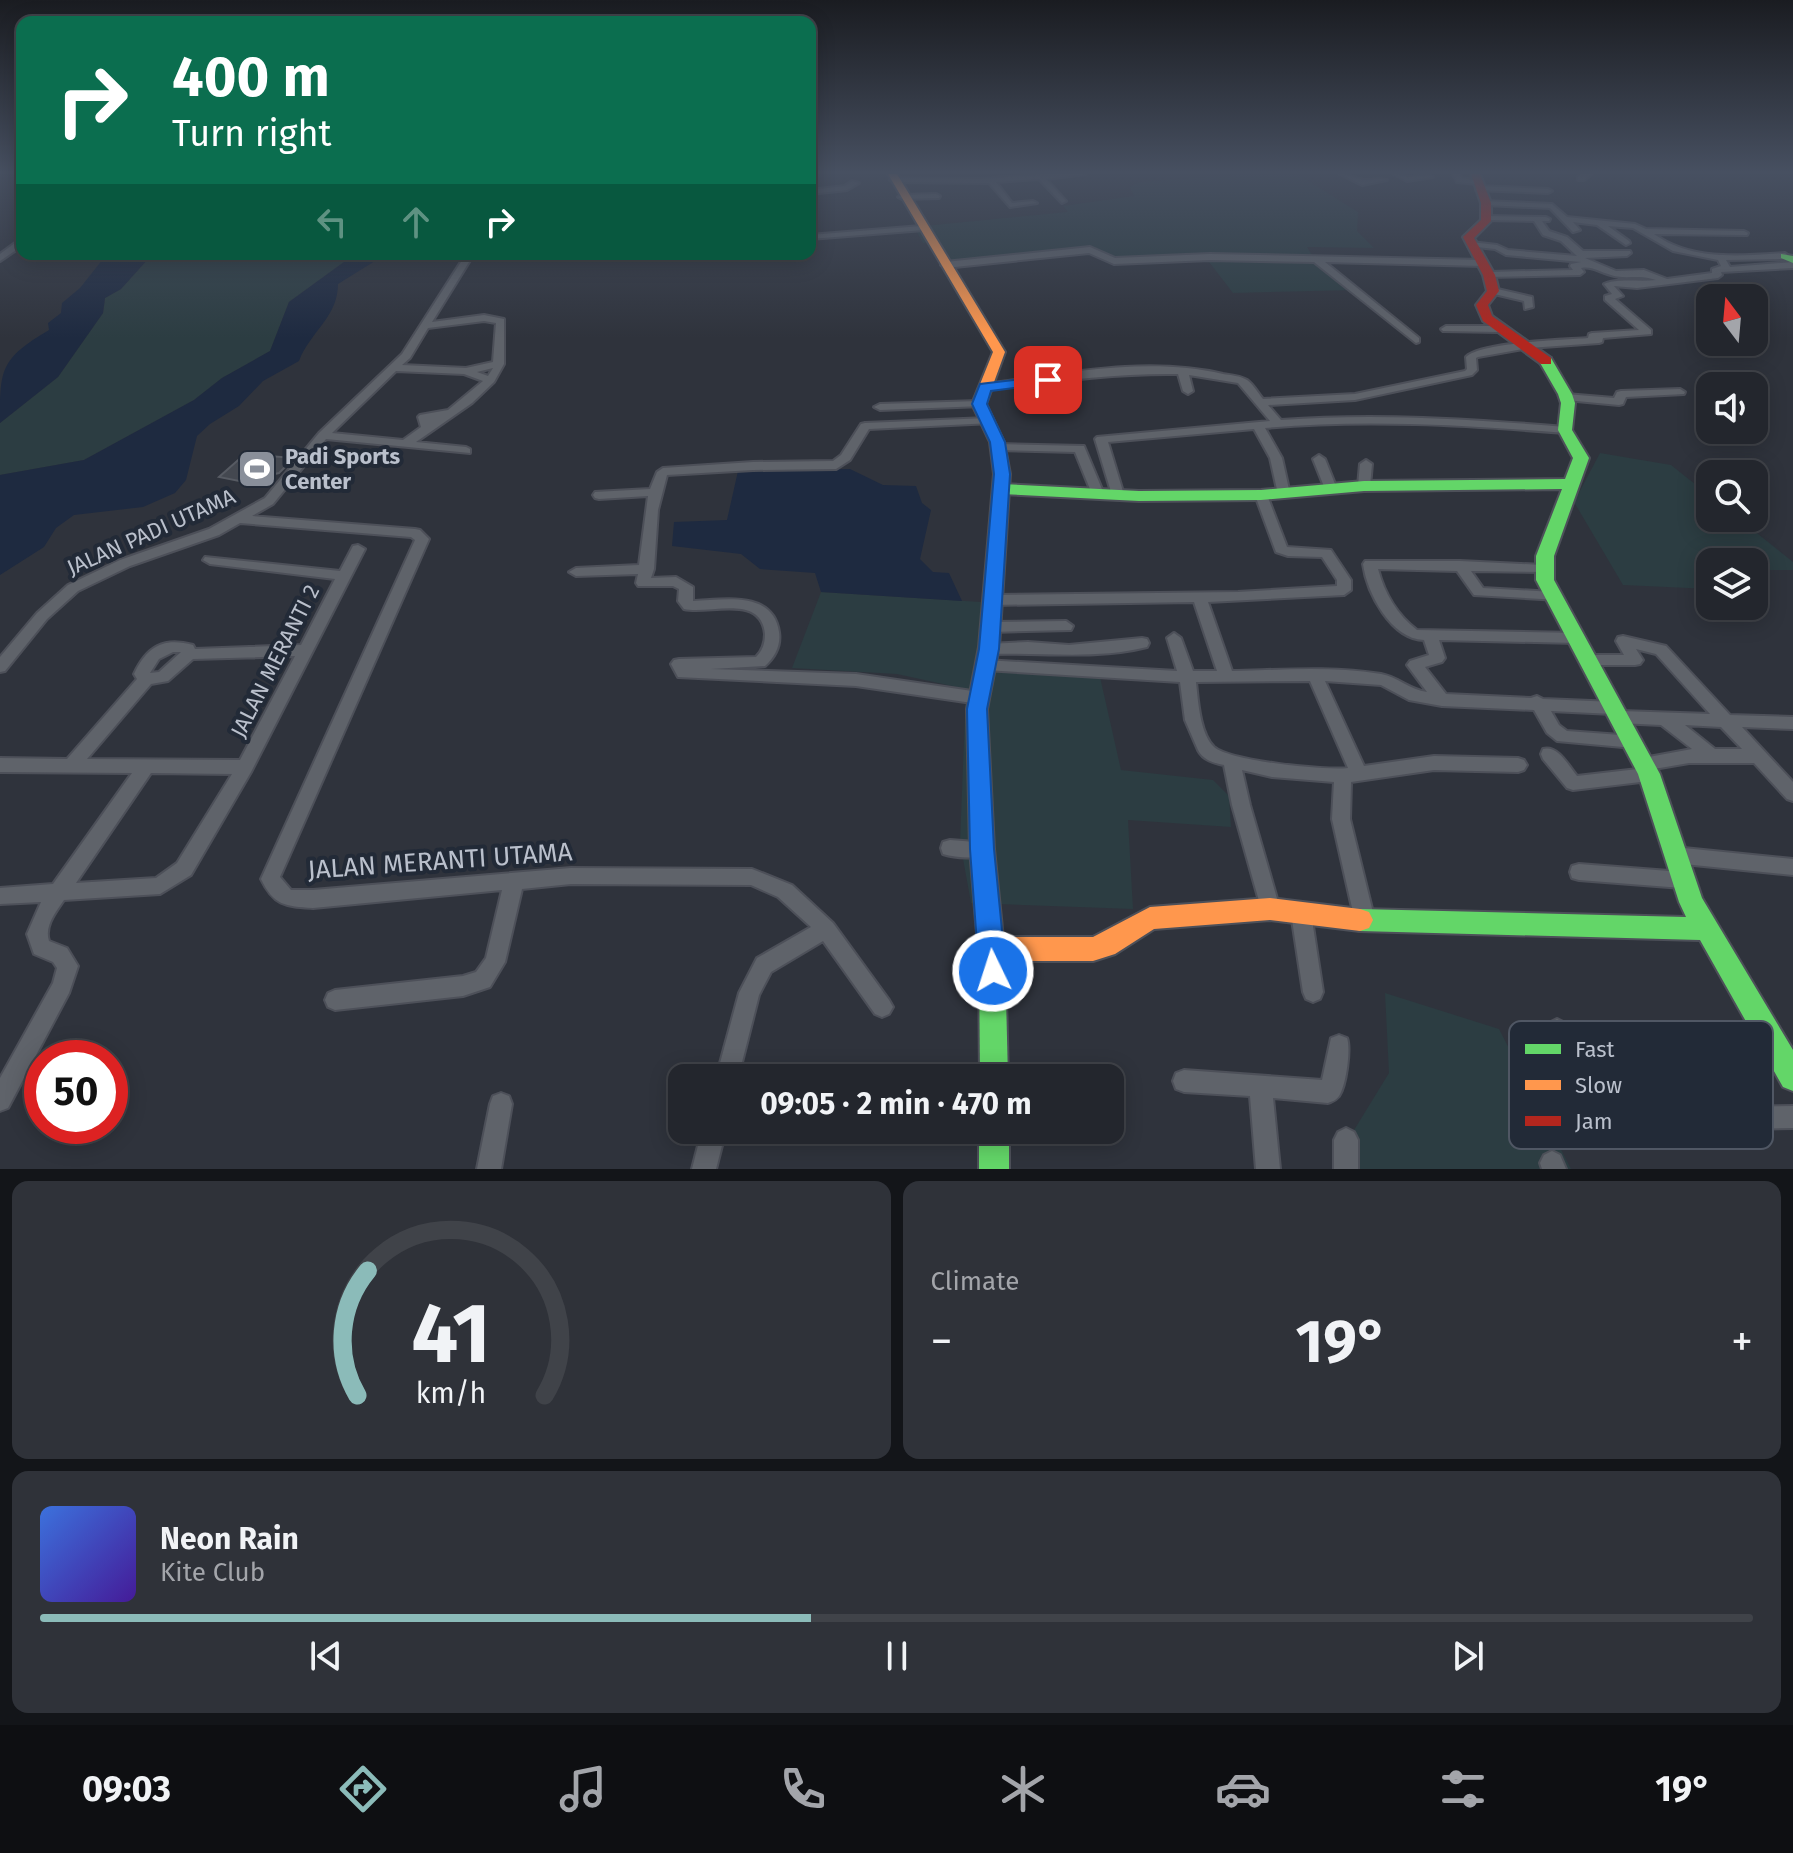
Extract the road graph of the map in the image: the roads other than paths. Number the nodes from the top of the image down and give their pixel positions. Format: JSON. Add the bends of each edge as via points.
{"nodes":[{"id":1,"x":921,"y":228,"type":"edge"},
{"id":2,"x":914,"y":229,"type":"edge"},
{"id":3,"x":1479,"y":229,"type":"edge"},
{"id":4,"x":1543,"y":229,"type":"edge"},
{"id":5,"x":1607,"y":229,"type":"edge"},
{"id":6,"x":1642,"y":229,"type":"edge"},
{"id":7,"x":1645,"y":231,"type":"junction"},
{"id":8,"x":1744,"y":233,"type":"dead end"},
{"id":9,"x":816,"y":237,"type":"edge"},
{"id":10,"x":1471,"y":244,"type":"junction"},
{"id":11,"x":1580,"y":256,"type":"junction"},
{"id":12,"x":1721,"y":258,"type":"junction"},
{"id":13,"x":1316,"y":259,"type":"junction"},
{"id":14,"x":1791,"y":259,"type":"edge"},
{"id":15,"x":466,"y":260,"type":"edge"},
{"id":16,"x":1591,"y":264,"type":"junction"},
{"id":17,"x":945,"y":265,"type":"junction"},
{"id":18,"x":1724,"y":270,"type":"junction"},
{"id":19,"x":1488,"y":276,"type":"junction"},
{"id":20,"x":1664,"y":280,"type":"junction"},
{"id":21,"x":1528,"y":307,"type":"dead end"},
{"id":22,"x":425,"y":326,"type":"junction"},
{"id":23,"x":1446,"y":329,"type":"dead end"},
{"id":24,"x":1499,"y":329,"type":"junction"},
{"id":25,"x":1416,"y":340,"type":"dead end"},
{"id":26,"x":1529,"y":345,"type":"junction"},
{"id":27,"x":499,"y":364,"type":"junction"},
{"id":28,"x":395,"y":368,"type":"junction"},
{"id":29,"x":466,"y":371,"type":"junction"},
{"id":30,"x":1183,"y":371,"type":"junction"},
{"id":31,"x":489,"y":380,"type":"junction"},
{"id":32,"x":1188,"y":391,"type":"dead end"},
{"id":33,"x":1680,"y":392,"type":"dead end"},
{"id":34,"x":982,"y":396,"type":"junction"},
{"id":35,"x":1566,"y":397,"type":"junction"},
{"id":36,"x":1262,"y":402,"type":"junction"},
{"id":37,"x":880,"y":407,"type":"dead end"},
{"id":38,"x":988,"y":421,"type":"junction"},
{"id":39,"x":1279,"y":425,"type":"junction"},
{"id":40,"x":1259,"y":428,"type":"junction"},
{"id":41,"x":1565,"y":430,"type":"junction"},
{"id":42,"x":323,"y":435,"type":"junction"},
{"id":43,"x":406,"y":444,"type":"junction"},
{"id":44,"x":998,"y":448,"type":"junction"},
{"id":45,"x":466,"y":451,"type":"dead end"},
{"id":46,"x":1319,"y":459,"type":"dead end"},
{"id":47,"x":1366,"y":464,"type":"dead end"},
{"id":48,"x":1571,"y":484,"type":"junction"},
{"id":49,"x":1364,"y":486,"type":"junction"},
{"id":50,"x":1001,"y":489,"type":"junction"},
{"id":51,"x":1331,"y":489,"type":"junction"},
{"id":52,"x":656,"y":492,"type":"junction"},
{"id":53,"x":1098,"y":494,"type":"junction"},
{"id":54,"x":1284,"y":494,"type":"junction"},
{"id":55,"x":599,"y":495,"type":"dead end"},
{"id":56,"x":1118,"y":495,"type":"junction"},
{"id":57,"x":1261,"y":495,"type":"junction"},
{"id":58,"x":240,"y":519,"type":"junction"},
{"id":59,"x":358,"y":549,"type":"dead end"},
{"id":60,"x":210,"y":560,"type":"dead end"},
{"id":61,"x":1460,"y":565,"type":"junction"},
{"id":62,"x":647,"y":569,"type":"junction"},
{"id":63,"x":1543,"y":569,"type":"junction"},
{"id":64,"x":576,"y":572,"type":"dead end"},
{"id":65,"x":344,"y":576,"type":"junction"},
{"id":66,"x":1374,"y":579,"type":"junction"},
{"id":67,"x":1344,"y":580,"type":"junction"},
{"id":68,"x":1554,"y":597,"type":"junction"},
{"id":69,"x":1200,"y":598,"type":"junction"},
{"id":70,"x":992,"y":600,"type":"junction"},
{"id":71,"x":1066,"y":626,"type":"dead end"},
{"id":72,"x":990,"y":627,"type":"junction"},
{"id":73,"x":1430,"y":635,"type":"junction"},
{"id":74,"x":1174,"y":638,"type":"dead end"},
{"id":75,"x":1577,"y":638,"type":"junction"},
{"id":76,"x":1142,"y":643,"type":"dead end"},
{"id":77,"x":305,"y":650,"type":"junction"},
{"id":78,"x":189,"y":654,"type":"junction"},
{"id":79,"x":987,"y":657,"type":"junction"},
{"id":80,"x":1590,"y":660,"type":"junction"},
{"id":81,"x":0,"y":667,"type":"edge"},
{"id":82,"x":1315,"y":675,"type":"junction"},
{"id":83,"x":1226,"y":676,"type":"junction"},
{"id":84,"x":1187,"y":677,"type":"junction"},
{"id":85,"x":146,"y":679,"type":"junction"},
{"id":86,"x":979,"y":698,"type":"junction"},
{"id":87,"x":1442,"y":700,"type":"junction"},
{"id":88,"x":1537,"y":702,"type":"junction"},
{"id":89,"x":1617,"y":712,"type":"junction"},
{"id":90,"x":1663,"y":717,"type":"junction"},
{"id":91,"x":1728,"y":719,"type":"junction"},
{"id":92,"x":1793,"y":723,"type":"edge"},
{"id":93,"x":1634,"y":742,"type":"junction"},
{"id":94,"x":1549,"y":754,"type":"dead end"},
{"id":95,"x":1710,"y":755,"type":"junction"},
{"id":96,"x":1760,"y":756,"type":"junction"},
{"id":97,"x":1232,"y":761,"type":"junction"},
{"id":98,"x":0,"y":765,"type":"edge"},
{"id":99,"x":1518,"y":765,"type":"dead end"},
{"id":100,"x":70,"y":767,"type":"junction"},
{"id":101,"x":245,"y":767,"type":"junction"},
{"id":102,"x":145,"y":768,"type":"junction"},
{"id":103,"x":1646,"y":769,"type":"junction"},
{"id":104,"x":1351,"y":774,"type":"junction"},
{"id":105,"x":1793,"y":794,"type":"edge"},
{"id":106,"x":950,"y":848,"type":"dead end"},
{"id":107,"x":982,"y":849,"type":"junction"},
{"id":108,"x":1674,"y":855,"type":"junction"},
{"id":109,"x":1793,"y":867,"type":"edge"},
{"id":110,"x":1579,"y":872,"type":"dead end"},
{"id":111,"x":1682,"y":880,"type":"junction"},
{"id":112,"x":514,"y":881,"type":"junction"},
{"id":113,"x":60,"y":890,"type":"junction"},
{"id":114,"x":0,"y":896,"type":"edge"},
{"id":115,"x":1270,"y":909,"type":"junction"},
{"id":116,"x":1301,"y":913,"type":"junction"},
{"id":117,"x":1365,"y":921,"type":"junction"},
{"id":118,"x":826,"y":929,"type":"junction"},
{"id":119,"x":1705,"y":929,"type":"junction"},
{"id":120,"x":992,"y":949,"type":"junction"},
{"id":121,"x":1313,"y":992,"type":"dead end"},
{"id":122,"x":335,"y":1000,"type":"dead end"},
{"id":123,"x":882,"y":1007,"type":"dead end"},
{"id":124,"x":1760,"y":1021,"type":"edge"},
{"id":125,"x":1773,"y":1043,"type":"edge"},
{"id":126,"x":1339,"y":1046,"type":"dead end"},
{"id":127,"x":731,"y":1064,"type":"edge"},
{"id":128,"x":994,"y":1064,"type":"edge"},
{"id":129,"x":1793,"y":1077,"type":"edge"},
{"id":130,"x":1184,"y":1081,"type":"dead end"},
{"id":131,"x":1260,"y":1085,"type":"junction"},
{"id":132,"x":0,"y":1100,"type":"edge"},
{"id":133,"x":501,"y":1104,"type":"dead end"},
{"id":134,"x":1773,"y":1117,"type":"edge"},
{"id":135,"x":1793,"y":1117,"type":"edge"},
{"id":136,"x":1346,"y":1140,"type":"dead end"},
{"id":137,"x":710,"y":1144,"type":"edge"},
{"id":138,"x":994,"y":1144,"type":"edge"},
{"id":139,"x":489,"y":1169,"type":"edge"},
{"id":140,"x":704,"y":1169,"type":"edge"},
{"id":141,"x":994,"y":1169,"type":"edge"},
{"id":142,"x":1268,"y":1169,"type":"edge"},
{"id":143,"x":1346,"y":1169,"type":"edge"}],
"edges":[{"from":1,"to":17,"type":"street"},
{"from":2,"to":9,"type":"street"},
{"from":3,"to":10,"type":"street","via":[[1469,234]]},
{"from":4,"to":11,"type":"street","via":[[1564,239]]},
{"from":5,"to":11,"type":"street","via":[[1628,243],[1617,244],[1630,253]]},
{"from":6,"to":7,"type":"street"},
{"from":7,"to":8,"type":"street"},
{"from":7,"to":12,"type":"street","via":[[1666,244]]},
{"from":10,"to":11,"type":"street","via":[[1506,252]]},
{"from":10,"to":19,"type":"street"},
{"from":11,"to":16,"type":"street"},
{"from":12,"to":14,"type":"street"},
{"from":12,"to":18,"type":"street"},
{"from":13,"to":17,"type":"street","via":[[1114,261],[1090,250]]},
{"from":13,"to":19,"type":"street"},
{"from":13,"to":25,"type":"street"},
{"from":14,"to":18,"type":"street"},
{"from":15,"to":22,"type":"street","name":"JALAN PADI UTAMA"},
{"from":16,"to":19,"type":"street","via":[[1574,266],[1580,272]]},
{"from":16,"to":20,"type":"street","via":[[1615,274],[1644,273]]},
{"from":17,"to":34,"type":"street","via":[[999,352]]},
{"from":18,"to":20,"type":"street"},
{"from":19,"to":21,"type":"street","via":[[1526,297]]},
{"from":19,"to":24,"type":"street","via":[[1482,305]]},
{"from":20,"to":26,"type":"street","via":[[1607,284],[1618,296],[1608,299],[1648,332]]},
{"from":22,"to":27,"type":"street","via":[[484,318],[501,321]]},
{"from":22,"to":28,"type":"street","name":"JALAN PADI UTAMA"},
{"from":23,"to":24,"type":"street"},
{"from":24,"to":26,"type":"street"},
{"from":26,"to":35,"type":"street","via":[[1544,358]]},
{"from":26,"to":36,"type":"street","via":[[1471,355],[1468,373],[1414,385],[1355,397]]},
{"from":27,"to":29,"type":"street"},
{"from":27,"to":31,"type":"street"},
{"from":28,"to":29,"type":"street"},
{"from":28,"to":42,"type":"street","name":"JALAN PADI UTAMA"},
{"from":29,"to":31,"type":"street"},
{"from":30,"to":32,"type":"street"},
{"from":30,"to":34,"type":"street","via":[[1111,373]]},
{"from":30,"to":36,"type":"street","via":[[1242,381]]},
{"from":31,"to":43,"type":"street","via":[[452,413],[424,417],[426,426]]},
{"from":33,"to":35,"type":"street","via":[[1623,393],[1619,402]]},
{"from":34,"to":37,"type":"street"},
{"from":34,"to":38,"type":"street"},
{"from":35,"to":41,"type":"street"},
{"from":36,"to":39,"type":"street"},
{"from":38,"to":44,"type":"street"},
{"from":38,"to":52,"type":"street","via":[[868,426],[836,465],[666,471]]},
{"from":39,"to":40,"type":"street"},
{"from":39,"to":41,"type":"street","via":[[1375,420]]},
{"from":40,"to":54,"type":"street","via":[[1276,458]]},
{"from":40,"to":56,"type":"street","via":[[1101,439]]},
{"from":41,"to":48,"type":"street","via":[[1581,458]]},
{"from":42,"to":43,"type":"street"},
{"from":42,"to":58,"type":"street","name":"JALAN PADI UTAMA","via":[[282,489]]},
{"from":43,"to":45,"type":"street"},
{"from":44,"to":50,"type":"street"},
{"from":44,"to":53,"type":"street","via":[[1080,448]]},
{"from":46,"to":51,"type":"street"},
{"from":47,"to":49,"type":"street"},
{"from":48,"to":49,"type":"street"},
{"from":48,"to":63,"type":"street"},
{"from":49,"to":51,"type":"street"},
{"from":50,"to":53,"type":"street"},
{"from":50,"to":70,"type":"street"},
{"from":51,"to":54,"type":"street"},
{"from":52,"to":55,"type":"street"},
{"from":52,"to":62,"type":"street"},
{"from":53,"to":56,"type":"street"},
{"from":54,"to":57,"type":"street"},
{"from":56,"to":57,"type":"street"},
{"from":57,"to":67,"type":"street","via":[[1281,549],[1325,552]]},
{"from":58,"to":81,"type":"street","name":"JALAN PADI UTAMA","via":[[73,588]]},
{"from":58,"to":112,"type":"street","name":"JALAN MERANTI UTAMA","via":[[415,533],[422,539],[270,879],[286,898],[313,899]]},
{"from":59,"to":65,"type":"street","name":"JALAN MERANTI 2"},
{"from":60,"to":65,"type":"street","name":"JALAN MERANTI 2"},
{"from":61,"to":63,"type":"street"},
{"from":61,"to":66,"type":"street","via":[[1374,563],[1369,566]]},
{"from":61,"to":68,"type":"street","via":[[1479,592]]},
{"from":62,"to":64,"type":"street"},
{"from":62,"to":86,"type":"street","via":[[643,583],[685,585],[689,606],[753,605],[771,623],[770,650],[760,662],[679,664],[683,673],[856,680]]},
{"from":63,"to":68,"type":"street"},
{"from":65,"to":77,"type":"street","name":"JALAN MERANTI 2"},
{"from":66,"to":67,"type":"street"},
{"from":66,"to":73,"type":"street","via":[[1409,631]]},
{"from":67,"to":69,"type":"street","via":[[1346,587],[1340,591]]},
{"from":68,"to":75,"type":"street"},
{"from":69,"to":70,"type":"street"},
{"from":69,"to":83,"type":"street"},
{"from":70,"to":72,"type":"street"},
{"from":71,"to":72,"type":"street"},
{"from":72,"to":79,"type":"street"},
{"from":73,"to":75,"type":"street"},
{"from":73,"to":87,"type":"street","via":[[1437,658],[1415,665]]},
{"from":74,"to":84,"type":"street"},
{"from":75,"to":80,"type":"street"},
{"from":76,"to":79,"type":"street","via":[[1069,650],[1032,647]]},
{"from":77,"to":78,"type":"street"},
{"from":77,"to":101,"type":"street","name":"JALAN MERANTI 2"},
{"from":78,"to":85,"type":"street","via":[[163,677]]},
{"from":78,"to":85,"type":"street","via":[[182,646],[158,652],[147,662],[142,674]]},
{"from":79,"to":84,"type":"street"},
{"from":79,"to":86,"type":"street"},
{"from":80,"to":89,"type":"street"},
{"from":80,"to":91,"type":"street","via":[[1635,660],[1623,641],[1659,648]]},
{"from":82,"to":83,"type":"street"},
{"from":82,"to":87,"type":"street","via":[[1384,680],[1415,696]]},
{"from":82,"to":104,"type":"street"},
{"from":83,"to":84,"type":"street"},
{"from":84,"to":97,"type":"street","via":[[1193,720],[1206,750]]},
{"from":85,"to":100,"type":"street"},
{"from":86,"to":107,"type":"street"},
{"from":87,"to":88,"type":"street"},
{"from":88,"to":89,"type":"street"},
{"from":88,"to":93,"type":"street","via":[[1563,737]]},
{"from":89,"to":90,"type":"street"},
{"from":89,"to":93,"type":"street"},
{"from":90,"to":91,"type":"street"},
{"from":90,"to":95,"type":"street"},
{"from":91,"to":92,"type":"street"},
{"from":91,"to":96,"type":"street"},
{"from":93,"to":103,"type":"street"},
{"from":94,"to":103,"type":"street","via":[[1573,783]]},
{"from":95,"to":96,"type":"street"},
{"from":95,"to":103,"type":"street"},
{"from":96,"to":105,"type":"street"},
{"from":97,"to":104,"type":"street","via":[[1272,770]]},
{"from":97,"to":115,"type":"street"},
{"from":98,"to":100,"type":"street"},
{"from":99,"to":104,"type":"street","via":[[1434,763]]},
{"from":100,"to":102,"type":"street"},
{"from":101,"to":102,"type":"street"},
{"from":101,"to":113,"type":"street","name":"JALAN MERANTI 2","via":[[184,869],[172,880],[160,886]]},
{"from":102,"to":113,"type":"street"},
{"from":103,"to":108,"type":"street"},
{"from":104,"to":117,"type":"street","via":[[1341,819]]},
{"from":106,"to":107,"type":"street"},
{"from":107,"to":120,"type":"street"},
{"from":108,"to":109,"type":"street"},
{"from":108,"to":111,"type":"street"},
{"from":110,"to":111,"type":"street"},
{"from":111,"to":119,"type":"street"},
{"from":112,"to":118,"type":"street","name":"JALAN MERANTI UTAMA","via":[[571,876],[752,877],[785,891]]},
{"from":112,"to":122,"type":"street","via":[[495,962],[483,980]]},
{"from":113,"to":114,"type":"street"},
{"from":113,"to":132,"type":"street","via":[[37,934],[41,947],[60,955],[68,966]]},
{"from":115,"to":116,"type":"street"},
{"from":115,"to":120,"type":"street","via":[[1150,918],[1093,949]]},
{"from":116,"to":117,"type":"street"},
{"from":116,"to":121,"type":"street"},
{"from":117,"to":119,"type":"street"},
{"from":118,"to":123,"type":"street","name":"JALAN MERANTI UTAMA"},
{"from":118,"to":127,"type":"street","via":[[764,965],[749,993]]},
{"from":119,"to":124,"type":"street"},
{"from":120,"to":128,"type":"street"},
{"from":125,"to":129,"type":"street"},
{"from":126,"to":131,"type":"street","via":[[1328,1092]]},
{"from":130,"to":131,"type":"street"},
{"from":131,"to":142,"type":"street"},
{"from":133,"to":139,"type":"street"},
{"from":134,"to":135,"type":"street"},
{"from":136,"to":143,"type":"street"},
{"from":137,"to":140,"type":"street"},
{"from":138,"to":141,"type":"street"}]}
